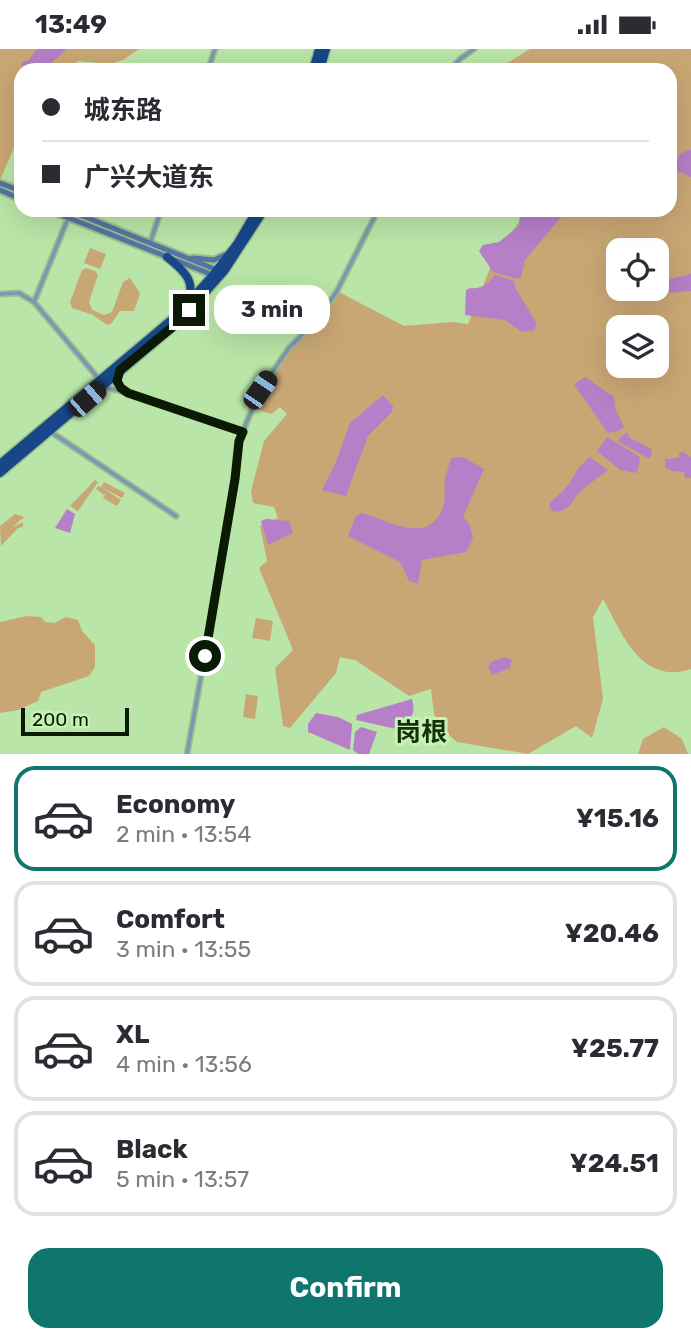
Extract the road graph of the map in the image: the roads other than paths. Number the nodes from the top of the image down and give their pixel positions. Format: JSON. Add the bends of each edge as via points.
{"nodes":[{"id":1,"x":474,"y":49,"type":"edge"},
{"id":2,"x":456,"y":63,"type":"edge"},
{"id":3,"x":67,"y":217,"type":"edge"},
{"id":4,"x":79,"y":217,"type":"edge"},
{"id":5,"x":80,"y":217,"type":"edge"},
{"id":6,"x":159,"y":217,"type":"edge"},
{"id":7,"x":253,"y":217,"type":"edge"},
{"id":8,"x":260,"y":217,"type":"edge"},
{"id":9,"x":375,"y":217,"type":"edge"},
{"id":10,"x":150,"y":243,"type":"junction"},
{"id":11,"x":237,"y":244,"type":"junction"},
{"id":12,"x":171,"y":255,"type":"junction"},
{"id":13,"x":215,"y":273,"type":"junction"},
{"id":14,"x":0,"y":294,"type":"edge"},
{"id":15,"x":34,"y":302,"type":"junction"},
{"id":16,"x":185,"y":306,"type":"junction"},
{"id":17,"x":120,"y":370,"type":"junction"},
{"id":18,"x":99,"y":384,"type":"junction"},
{"id":19,"x":128,"y":393,"type":"junction"},
{"id":20,"x":49,"y":431,"type":"junction"},
{"id":21,"x":243,"y":432,"type":"junction"},
{"id":22,"x":0,"y":464,"type":"edge"},
{"id":23,"x":0,"y":473,"type":"edge"},
{"id":24,"x":176,"y":516,"type":"dead end"},
{"id":25,"x":187,"y":754,"type":"edge"}],
"edges":[{"from":1,"to":2,"type":"street"},
{"from":3,"to":15,"type":"street"},
{"from":4,"to":12,"type":"street"},
{"from":5,"to":10,"type":"street"},
{"from":6,"to":10,"type":"street"},
{"from":7,"to":11,"type":"highway"},
{"from":8,"to":17,"type":"highway","via":[[237,254],[181,320]]},
{"from":9,"to":21,"type":"street","via":[[337,291],[260,390]]},
{"from":10,"to":12,"type":"street"},
{"from":11,"to":12,"type":"street","via":[[214,260]]},
{"from":11,"to":13,"type":"highway"},
{"from":12,"to":13,"type":"street"},
{"from":12,"to":16,"type":"highway","via":[[190,282]]},
{"from":13,"to":16,"type":"highway"},
{"from":14,"to":15,"type":"street","via":[[19,293]]},
{"from":15,"to":18,"type":"street"},
{"from":16,"to":18,"type":"highway"},
{"from":17,"to":18,"type":"highway"},
{"from":17,"to":19,"type":"street","via":[[117,384]]},
{"from":18,"to":19,"type":"street"},
{"from":18,"to":20,"type":"highway"},
{"from":18,"to":22,"type":"highway"},
{"from":19,"to":21,"type":"street"},
{"from":20,"to":23,"type":"highway"},
{"from":20,"to":24,"type":"street"},
{"from":21,"to":25,"type":"street"}]}
